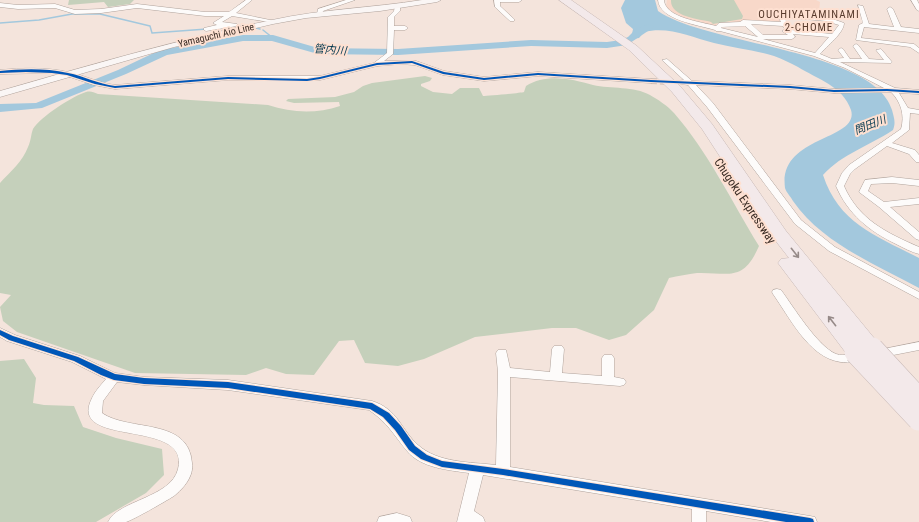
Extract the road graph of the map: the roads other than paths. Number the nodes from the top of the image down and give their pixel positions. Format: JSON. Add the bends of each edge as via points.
{"nodes":[{"id":1,"x":249,"y":0,"type":"edge"},
{"id":2,"x":352,"y":0,"type":"edge"},
{"id":3,"x":437,"y":0,"type":"edge"},
{"id":4,"x":497,"y":0,"type":"edge"},
{"id":5,"x":519,"y":0,"type":"edge"},
{"id":6,"x":555,"y":0,"type":"edge"},
{"id":7,"x":564,"y":0,"type":"edge"},
{"id":8,"x":661,"y":0,"type":"edge"},
{"id":9,"x":914,"y":0,"type":"edge"},
{"id":10,"x":0,"y":4,"type":"edge"},
{"id":11,"x":860,"y":6,"type":"dead end"},
{"id":12,"x":397,"y":7,"type":"junction"},
{"id":13,"x":919,"y":9,"type":"edge"},
{"id":14,"x":889,"y":11,"type":"dead end"},
{"id":15,"x":232,"y":14,"type":"junction"},
{"id":16,"x":320,"y":14,"type":"junction"},
{"id":17,"x":512,"y":20,"type":"dead end"},
{"id":18,"x":273,"y":22,"type":"junction"},
{"id":19,"x":746,"y":22,"type":"dead end"},
{"id":20,"x":786,"y":24,"type":"junction"},
{"id":21,"x":224,"y":25,"type":"junction"},
{"id":22,"x":236,"y":25,"type":"dead end"},
{"id":23,"x":867,"y":26,"type":"junction"},
{"id":24,"x":391,"y":28,"type":"junction"},
{"id":25,"x":405,"y":28,"type":"dead end"},
{"id":26,"x":890,"y":28,"type":"junction"},
{"id":27,"x":898,"y":28,"type":"junction"},
{"id":28,"x":206,"y":29,"type":"dead end"},
{"id":29,"x":718,"y":30,"type":"junction"},
{"id":30,"x":735,"y":30,"type":"dead end"},
{"id":31,"x":754,"y":30,"type":"junction"},
{"id":32,"x":919,"y":30,"type":"edge"},
{"id":33,"x":789,"y":31,"type":"junction"},
{"id":34,"x":835,"y":36,"type":"junction"},
{"id":35,"x":892,"y":38,"type":"dead end"},
{"id":36,"x":761,"y":39,"type":"junction"},
{"id":37,"x":856,"y":46,"type":"dead end"},
{"id":38,"x":628,"y":48,"type":"junction"},
{"id":39,"x":841,"y":50,"type":"dead end"},
{"id":40,"x":879,"y":50,"type":"dead end"},
{"id":41,"x":919,"y":51,"type":"edge"},
{"id":42,"x":816,"y":55,"type":"junction"},
{"id":43,"x":665,"y":60,"type":"dead end"},
{"id":44,"x":831,"y":60,"type":"junction"},
{"id":45,"x":848,"y":60,"type":"junction"},
{"id":46,"x":867,"y":61,"type":"junction"},
{"id":47,"x":377,"y":64,"type":"junction"},
{"id":48,"x":0,"y":72,"type":"edge"},
{"id":49,"x":68,"y":74,"type":"junction"},
{"id":50,"x":651,"y":81,"type":"tunnel mouth"},
{"id":51,"x":678,"y":82,"type":"tunnel mouth"},
{"id":52,"x":689,"y":82,"type":"junction"},
{"id":53,"x":890,"y":90,"type":"junction"},
{"id":54,"x":919,"y":92,"type":"edge"},
{"id":55,"x":0,"y":94,"type":"edge"},
{"id":56,"x":906,"y":110,"type":"junction"},
{"id":57,"x":919,"y":112,"type":"edge"},
{"id":58,"x":887,"y":144,"type":"junction"},
{"id":59,"x":916,"y":150,"type":"edge"},
{"id":60,"x":919,"y":160,"type":"edge"},
{"id":61,"x":919,"y":183,"type":"edge"},
{"id":62,"x":919,"y":201,"type":"edge"},
{"id":63,"x":882,"y":205,"type":"junction"},
{"id":64,"x":919,"y":226,"type":"edge"},
{"id":65,"x":907,"y":227,"type":"junction"},
{"id":66,"x":919,"y":237,"type":"edge"},
{"id":67,"x":919,"y":250,"type":"edge"},
{"id":68,"x":777,"y":292,"type":"dead end"},
{"id":69,"x":919,"y":296,"type":"edge"},
{"id":70,"x":0,"y":332,"type":"edge"},
{"id":71,"x":919,"y":346,"type":"edge"},
{"id":72,"x":558,"y":349,"type":"dead end"},
{"id":73,"x":864,"y":351,"type":"junction"},
{"id":74,"x":502,"y":353,"type":"dead end"},
{"id":75,"x":608,"y":358,"type":"dead end"},
{"id":76,"x":504,"y":372,"type":"junction"},
{"id":77,"x":556,"y":376,"type":"junction"},
{"id":78,"x":114,"y":377,"type":"junction"},
{"id":79,"x":919,"y":400,"type":"edge"},
{"id":80,"x":919,"y":420,"type":"edge"},
{"id":81,"x":477,"y":470,"type":"junction"},
{"id":82,"x":503,"y":472,"type":"junction"},
{"id":83,"x":700,"y":505,"type":"junction"},
{"id":84,"x":465,"y":518,"type":"edge"},
{"id":85,"x":115,"y":522,"type":"edge"},
{"id":86,"x":384,"y":522,"type":"edge"},
{"id":87,"x":405,"y":522,"type":"edge"},
{"id":88,"x":478,"y":522,"type":"edge"},
{"id":89,"x":699,"y":522,"type":"edge"},
{"id":90,"x":810,"y":522,"type":"edge"}],
"edges":[{"from":1,"to":15,"type":"street"},
{"from":2,"to":16,"type":"street","via":[[320,10]]},
{"from":3,"to":12,"type":"main road","name":"Yamaguchi Aio Line"},
{"from":4,"to":5,"type":"street"},
{"from":4,"to":17,"type":"street","via":[[496,6]]},
{"from":6,"to":38,"type":"highway","name":"Chugoku Expressway"},
{"from":7,"to":38,"type":"highway","name":"Chugoku Expressway"},
{"from":8,"to":29,"type":"street","via":[[663,9],[671,15]]},
{"from":9,"to":13,"type":"street"},
{"from":10,"to":15,"type":"street","via":[[18,7],[55,6],[75,12],[137,6],[205,14]]},
{"from":11,"to":23,"type":"street"},
{"from":12,"to":16,"type":"main road","name":"Yamaguchi Aio Line"},
{"from":12,"to":24,"type":"street","via":[[397,11],[391,17]]},
{"from":14,"to":27,"type":"street"},
{"from":15,"to":18,"type":"street"},
{"from":15,"to":21,"type":"street","via":[[216,23]]},
{"from":16,"to":18,"type":"main road","name":"Yamaguchi Aio Line"},
{"from":18,"to":49,"type":"main road","name":"Yamaguchi Aio Line","via":[[172,45]]},
{"from":19,"to":31,"type":"street"},
{"from":20,"to":29,"type":"street","via":[[743,22],[744,24],[719,25]]},
{"from":20,"to":33,"type":"street"},
{"from":20,"to":34,"type":"street","via":[[782,14],[827,19],[842,24]]},
{"from":21,"to":22,"type":"street"},
{"from":21,"to":28,"type":"street"},
{"from":23,"to":26,"type":"street"},
{"from":23,"to":41,"type":"street","via":[[862,25],[858,39],[912,45]]},
{"from":24,"to":25,"type":"street"},
{"from":24,"to":47,"type":"street","via":[[389,52]]},
{"from":26,"to":27,"type":"street"},
{"from":26,"to":35,"type":"street"},
{"from":27,"to":32,"type":"street"},
{"from":29,"to":36,"type":"street"},
{"from":30,"to":31,"type":"street"},
{"from":31,"to":33,"type":"street"},
{"from":31,"to":36,"type":"street"},
{"from":33,"to":34,"type":"street"},
{"from":33,"to":36,"type":"street","via":[[792,37]]},
{"from":34,"to":42,"type":"street","via":[[828,40]]},
{"from":36,"to":42,"type":"street"},
{"from":37,"to":46,"type":"street"},
{"from":38,"to":73,"type":"highway","name":"Chugoku Expressway","via":[[683,110],[766,234],[805,287]]},
{"from":39,"to":45,"type":"street"},
{"from":40,"to":46,"type":"street","via":[[889,62]]},
{"from":42,"to":44,"type":"street"},
{"from":43,"to":52,"type":"street"},
{"from":44,"to":45,"type":"street"},
{"from":44,"to":53,"type":"street"},
{"from":45,"to":46,"type":"street"},
{"from":47,"to":49,"type":"street","via":[[307,80],[228,78],[115,87],[94,84]]},
{"from":47,"to":50,"type":"street","via":[[416,63],[443,73],[484,79],[534,74]]},
{"from":48,"to":49,"type":"street"},
{"from":49,"to":55,"type":"main road","name":"Yamaguchi Aio Line"},
{"from":51,"to":52,"type":"street"},
{"from":52,"to":53,"type":"street","via":[[834,91]]},
{"from":52,"to":69,"type":"street","via":[[730,130],[798,222],[832,249]]},
{"from":53,"to":54,"type":"street"},
{"from":53,"to":56,"type":"street","via":[[897,94]]},
{"from":56,"to":57,"type":"street"},
{"from":56,"to":58,"type":"street","via":[[908,124],[905,130]]},
{"from":58,"to":59,"type":"street"},
{"from":58,"to":67,"type":"street","via":[[846,173],[840,186],[847,203],[862,220]]},
{"from":59,"to":60,"type":"street"},
{"from":61,"to":63,"type":"street","via":[[892,180],[868,182],[863,192]]},
{"from":62,"to":63,"type":"street"},
{"from":63,"to":65,"type":"street"},
{"from":64,"to":65,"type":"street"},
{"from":65,"to":66,"type":"street"},
{"from":68,"to":71,"type":"street","via":[[820,348],[831,357],[845,360]]},
{"from":70,"to":78,"type":"street","via":[[76,359]]},
{"from":72,"to":77,"type":"street"},
{"from":73,"to":79,"type":"highway","name":"Chugoku Expressway","bridge":true},
{"from":73,"to":80,"type":"highway","name":"Chugoku Expressway","bridge":true},
{"from":74,"to":76,"type":"street"},
{"from":75,"to":77,"type":"street","via":[[614,382]]},
{"from":76,"to":77,"type":"street"},
{"from":76,"to":82,"type":"street"},
{"from":78,"to":81,"type":"street","via":[[228,385],[372,406],[386,415],[412,448],[424,457],[442,464]]},
{"from":78,"to":85,"type":"street","via":[[97,400],[95,415],[105,422],[168,436],[181,445],[187,457],[186,471],[178,485],[164,495],[128,512]]},
{"from":81,"to":82,"type":"street"},
{"from":81,"to":84,"type":"street"},
{"from":82,"to":83,"type":"street"},
{"from":83,"to":89,"type":"street"},
{"from":83,"to":90,"type":"street"},
{"from":84,"to":88,"type":"street"},
{"from":86,"to":87,"type":"street","via":[[397,519]]}]}
